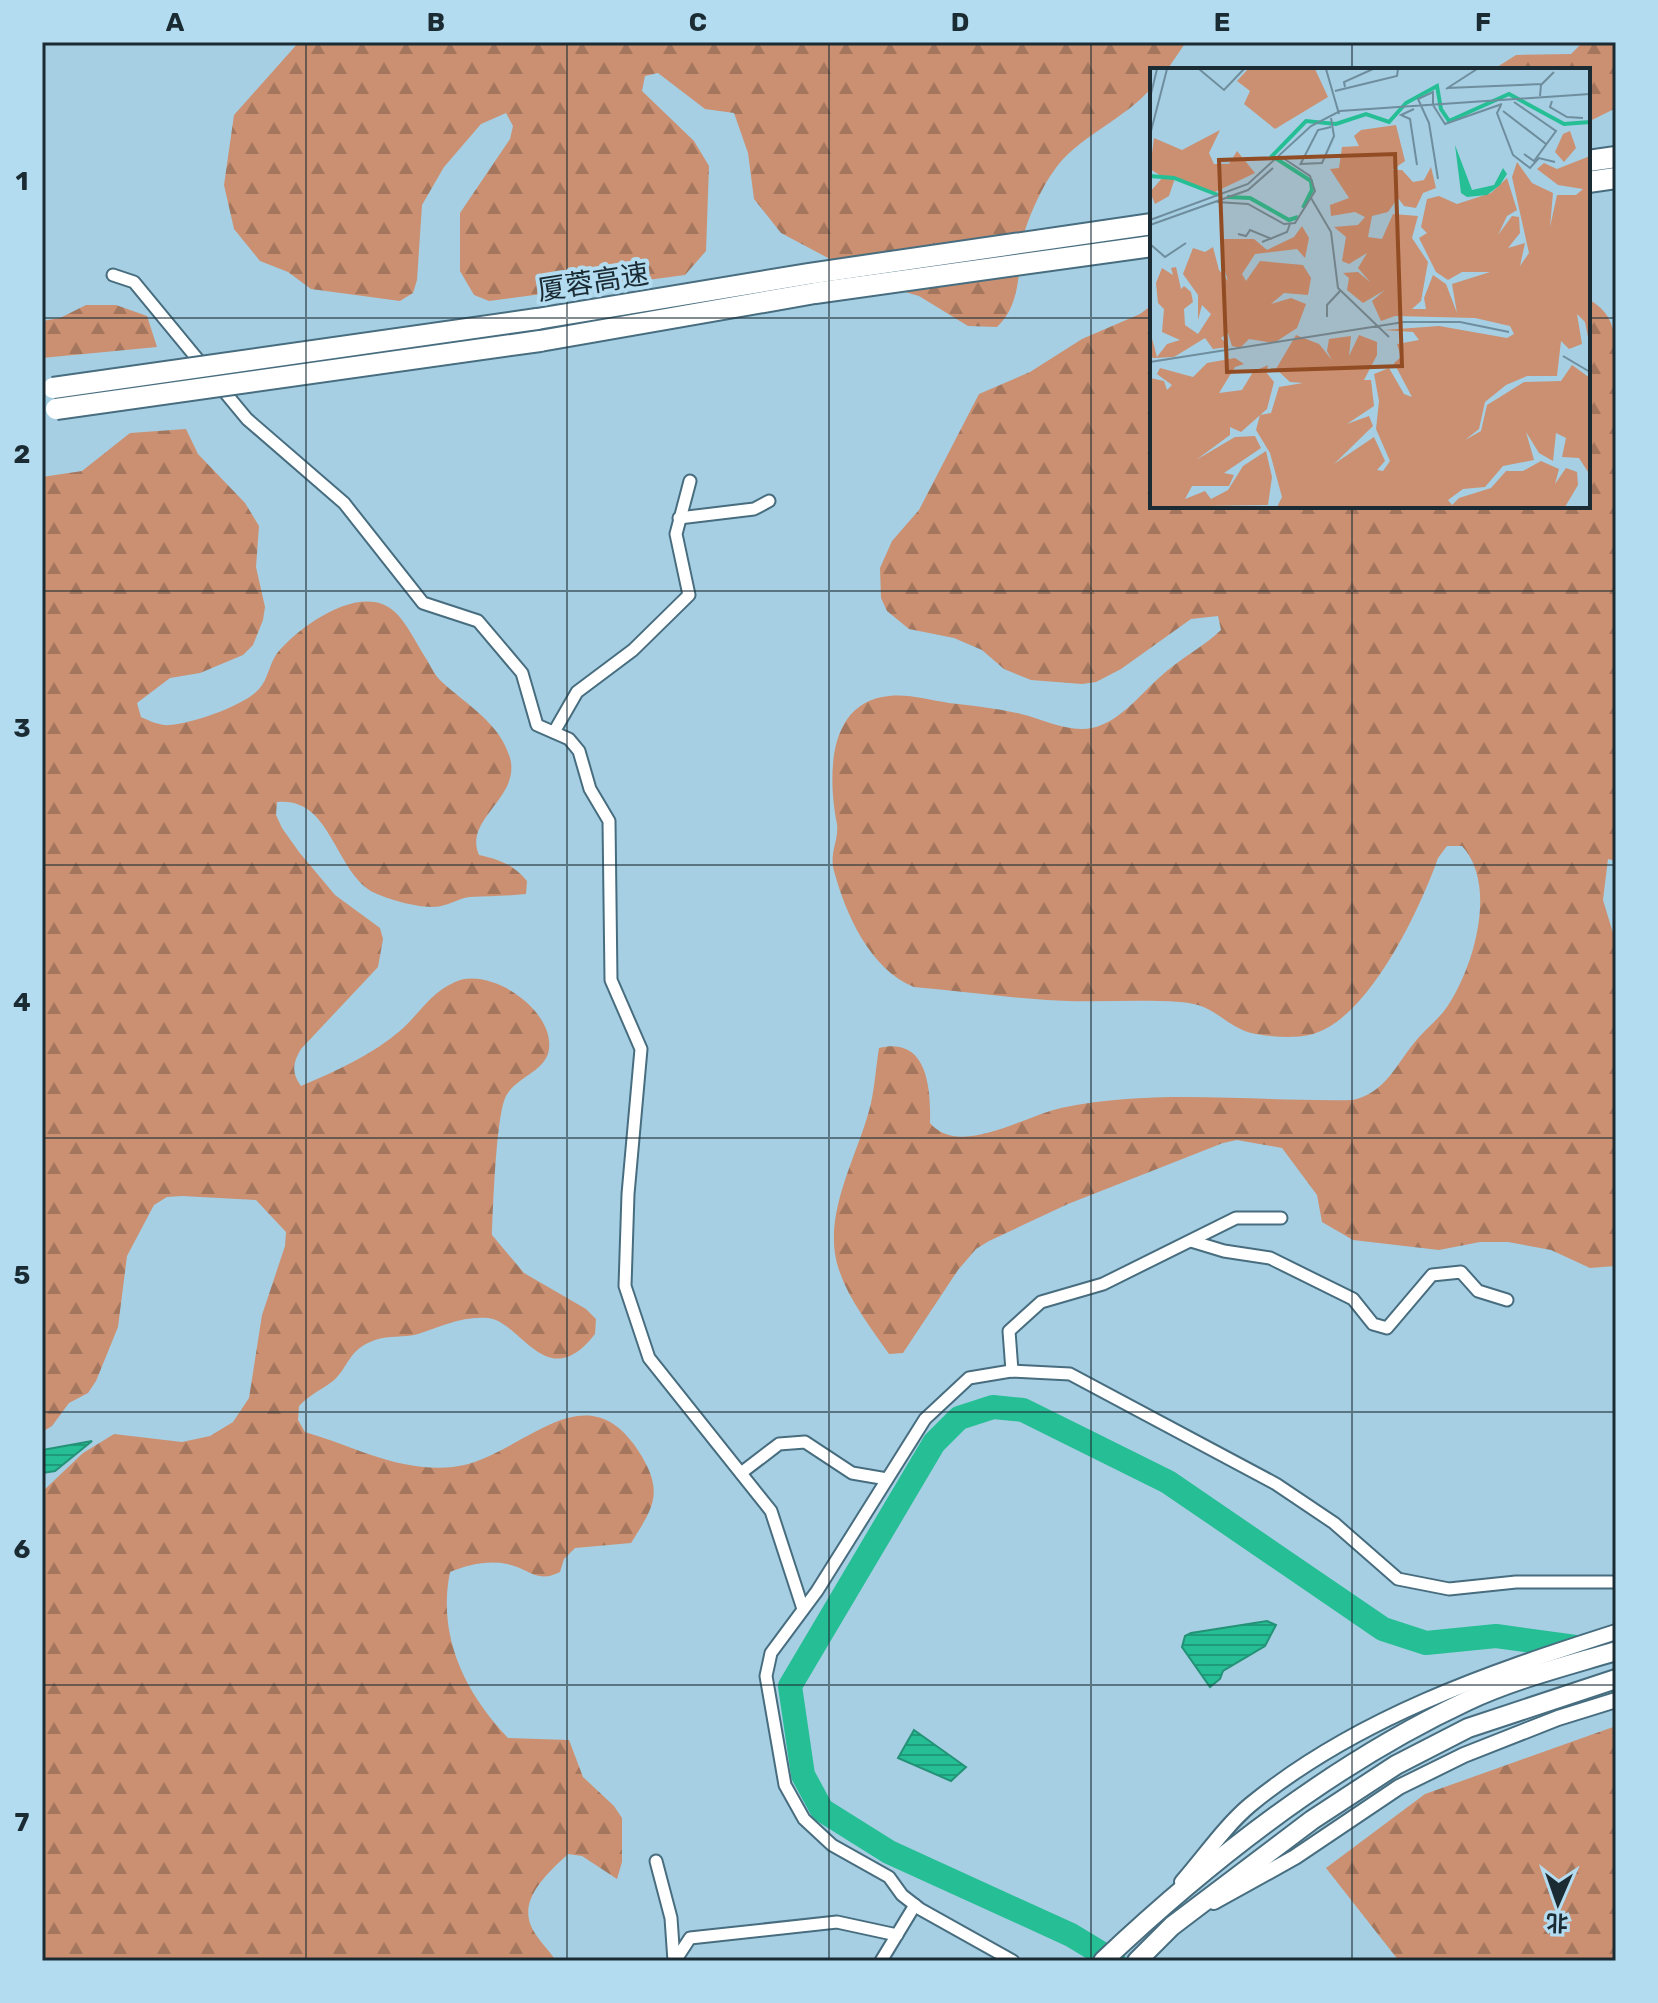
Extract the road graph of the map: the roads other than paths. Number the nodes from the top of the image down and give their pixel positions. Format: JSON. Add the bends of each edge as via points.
{"nodes":[{"id":1,"x":1616,"y":157,"type":"edge"},
{"id":2,"x":1590,"y":161,"type":"edge"},
{"id":3,"x":1616,"y":178,"type":"edge"},
{"id":4,"x":1590,"y":182,"type":"edge"},
{"id":5,"x":1150,"y":224,"type":"edge"},
{"id":6,"x":1150,"y":246,"type":"edge"},
{"id":7,"x":113,"y":275,"type":"dead end"},
{"id":8,"x":48,"y":399,"type":"edge"},
{"id":9,"x":690,"y":481,"type":"dead end"},
{"id":10,"x":769,"y":501,"type":"dead end"},
{"id":11,"x":679,"y":518,"type":"junction"},
{"id":12,"x":554,"y":732,"type":"junction"},
{"id":13,"x":1281,"y":1218,"type":"dead end"},
{"id":14,"x":1191,"y":1241,"type":"junction"},
{"id":15,"x":1507,"y":1300,"type":"dead end"},
{"id":16,"x":1012,"y":1371,"type":"junction"},
{"id":17,"x":741,"y":1473,"type":"junction"},
{"id":18,"x":887,"y":1479,"type":"junction"},
{"id":19,"x":1616,"y":1582,"type":"edge"},
{"id":20,"x":803,"y":1609,"type":"junction"},
{"id":21,"x":1616,"y":1632,"type":"edge"},
{"id":22,"x":1616,"y":1651,"type":"edge"},
{"id":23,"x":1534,"y":1666,"type":"junction"},
{"id":24,"x":1616,"y":1679,"type":"edge"},
{"id":25,"x":1616,"y":1700,"type":"edge"},
{"id":26,"x":656,"y":1861,"type":"dead end"},
{"id":27,"x":915,"y":1905,"type":"junction"},
{"id":28,"x":1155,"y":1912,"type":"junction"},
{"id":29,"x":1172,"y":1926,"type":"junction"},
{"id":30,"x":897,"y":1935,"type":"junction"},
{"id":31,"x":674,"y":1961,"type":"edge"},
{"id":32,"x":881,"y":1961,"type":"edge"},
{"id":33,"x":1013,"y":1961,"type":"edge"},
{"id":34,"x":1103,"y":1961,"type":"edge"},
{"id":35,"x":1137,"y":1961,"type":"edge"}],
"edges":[{"from":1,"to":2,"type":"highway"},
{"from":3,"to":4,"type":"highway"},
{"from":5,"to":8,"type":"highway","name":"厦蓉高速","bridge":true,"via":[[808,274]]},
{"from":6,"to":8,"type":"highway","name":"厦蓉高速","bridge":true,"via":[[815,293],[608,332]]},
{"from":7,"to":12,"type":"street","via":[[134,282],[247,419],[344,503],[423,603],[478,621],[522,673],[537,725]]},
{"from":9,"to":11,"type":"street"},
{"from":10,"to":11,"type":"street","via":[[754,509]]},
{"from":11,"to":12,"type":"street","via":[[676,534],[689,595],[633,650],[577,692]]},
{"from":12,"to":17,"type":"street","via":[[579,751],[590,789],[609,821],[611,980],[641,1049],[625,1286],[649,1358]]},
{"from":13,"to":14,"type":"street","via":[[1236,1218]]},
{"from":14,"to":15,"type":"street","via":[[1270,1258],[1353,1299],[1373,1324],[1387,1328],[1432,1275],[1461,1272],[1478,1291]]},
{"from":14,"to":16,"type":"street","via":[[1103,1284],[1041,1302],[1009,1331]]},
{"from":16,"to":18,"type":"street","via":[[969,1378],[925,1419]]},
{"from":16,"to":19,"type":"street","via":[[1070,1374],[1203,1443],[1334,1523],[1398,1579],[1449,1589],[1516,1582]]},
{"from":17,"to":18,"type":"street","via":[[779,1444],[805,1442],[852,1473]]},
{"from":17,"to":20,"type":"street","via":[[771,1511]]},
{"from":18,"to":20,"type":"street"},
{"from":20,"to":27,"type":"street","via":[[771,1653],[766,1676],[785,1785],[804,1819],[832,1845],[889,1877]]},
{"from":21,"to":23,"type":"street"},
{"from":22,"to":23,"type":"highway"},
{"from":23,"to":28,"type":"highway","via":[[1393,1738],[1301,1798]]},
{"from":23,"to":28,"type":"street","via":[[1396,1712],[1310,1764],[1249,1806]]},
{"from":24,"to":29,"type":"highway","via":[[1468,1728],[1396,1765],[1312,1820]]},
{"from":25,"to":29,"type":"street","via":[[1531,1728],[1399,1787],[1295,1857]]},
{"from":26,"to":31,"type":"street","via":[[671,1918]]},
{"from":27,"to":30,"type":"street"},
{"from":27,"to":33,"type":"street"},
{"from":28,"to":34,"type":"highway"},
{"from":29,"to":35,"type":"highway"},
{"from":30,"to":31,"type":"street","via":[[837,1922],[690,1938]]},
{"from":30,"to":32,"type":"street"}]}
